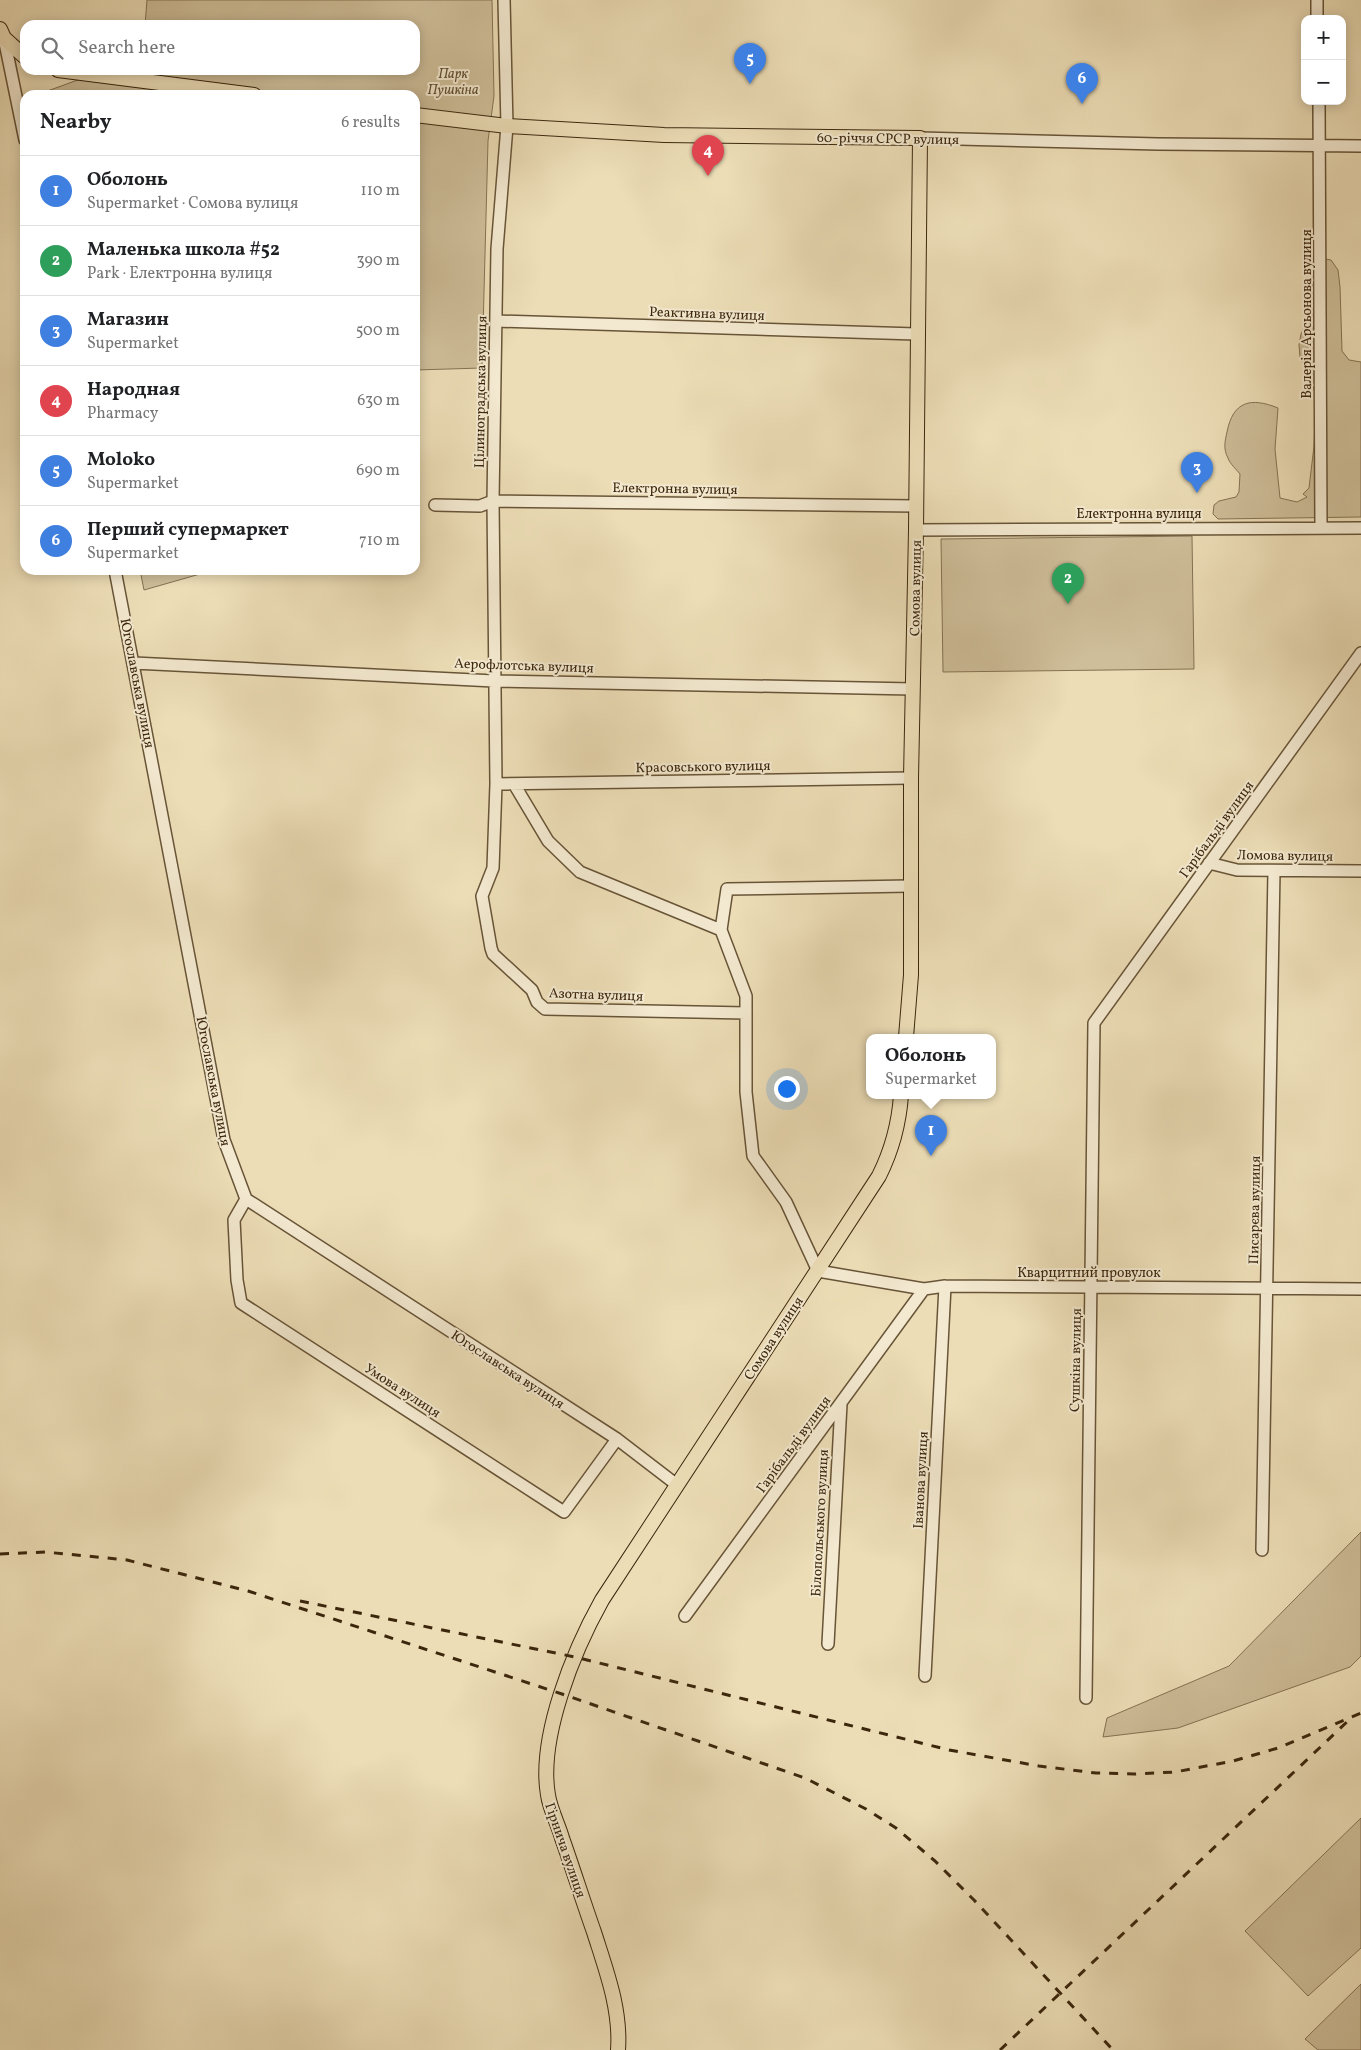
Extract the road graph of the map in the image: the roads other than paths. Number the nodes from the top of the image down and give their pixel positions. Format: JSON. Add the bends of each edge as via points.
{"nodes":[{"id":1,"x":504,"y":0,"type":"edge"},
{"id":2,"x":1317,"y":0,"type":"edge"},
{"id":3,"x":1317,"y":15,"type":"edge"},
{"id":4,"x":2,"y":34,"type":"edge"},
{"id":5,"x":20,"y":52,"type":"edge"},
{"id":6,"x":97,"y":75,"type":"edge"},
{"id":7,"x":215,"y":90,"type":"edge"},
{"id":8,"x":1319,"y":105,"type":"edge"},
{"id":9,"x":420,"y":115,"type":"edge"},
{"id":10,"x":20,"y":117,"type":"edge"},
{"id":11,"x":507,"y":126,"type":"junction"},
{"id":12,"x":920,"y":138,"type":"junction"},
{"id":13,"x":1361,"y":146,"type":"edge"},
{"id":14,"x":1320,"y":147,"type":"junction"},
{"id":15,"x":497,"y":321,"type":"junction"},
{"id":16,"x":916,"y":334,"type":"junction"},
{"id":17,"x":492,"y":500,"type":"junction"},
{"id":18,"x":435,"y":505,"type":"dead end"},
{"id":19,"x":916,"y":506,"type":"junction"},
{"id":20,"x":1321,"y":527,"type":"junction"},
{"id":21,"x":1361,"y":528,"type":"edge"},
{"id":22,"x":916,"y":530,"type":"junction"},
{"id":23,"x":116,"y":575,"type":"edge"},
{"id":24,"x":1361,"y":653,"type":"edge"},
{"id":25,"x":134,"y":663,"type":"junction"},
{"id":26,"x":494,"y":680,"type":"junction"},
{"id":27,"x":912,"y":690,"type":"junction"},
{"id":28,"x":911,"y":778,"type":"junction"},
{"id":29,"x":496,"y":784,"type":"junction"},
{"id":30,"x":514,"y":784,"type":"junction"},
{"id":31,"x":1209,"y":863,"type":"junction"},
{"id":32,"x":1274,"y":870,"type":"junction"},
{"id":33,"x":1361,"y":871,"type":"edge"},
{"id":34,"x":910,"y":886,"type":"junction"},
{"id":35,"x":721,"y":930,"type":"junction"},
{"id":36,"x":746,"y":1013,"type":"junction"},
{"id":37,"x":1094,"y":1023,"type":"joint"},
{"id":38,"x":906,"y":1034,"type":"edge"},
{"id":39,"x":902,"y":1099,"type":"edge"},
{"id":40,"x":246,"y":1199,"type":"junction"},
{"id":41,"x":818,"y":1271,"type":"junction"},
{"id":42,"x":945,"y":1286,"type":"junction"},
{"id":43,"x":1091,"y":1287,"type":"junction"},
{"id":44,"x":1268,"y":1287,"type":"junction"},
{"id":45,"x":924,"y":1289,"type":"junction"},
{"id":46,"x":1361,"y":1289,"type":"edge"},
{"id":47,"x":841,"y":1404,"type":"junction"},
{"id":48,"x":617,"y":1439,"type":"junction"},
{"id":49,"x":677,"y":1485,"type":"junction"},
{"id":50,"x":1262,"y":1550,"type":"dead end"},
{"id":51,"x":621,"y":1572,"type":"joint"},
{"id":52,"x":685,"y":1616,"type":"dead end"},
{"id":53,"x":828,"y":1644,"type":"dead end"},
{"id":54,"x":925,"y":1676,"type":"dead end"},
{"id":55,"x":1086,"y":1698,"type":"dead end"},
{"id":56,"x":618,"y":2050,"type":"edge"}],
"edges":[{"from":1,"to":11,"type":"street","name":"Цілиноградська вулиця"},
{"from":2,"to":3,"type":"street"},
{"from":4,"to":5,"type":"main road"},
{"from":4,"to":10,"type":"street"},
{"from":6,"to":7,"type":"main road"},
{"from":8,"to":14,"type":"street","name":"Валерія Арсьонова вулиця"},
{"from":9,"to":11,"type":"main road","name":"60-річчя СРСР вулиця"},
{"from":11,"to":12,"type":"main road","name":"60-річчя СРСР вулиця","via":[[664,135]]},
{"from":11,"to":15,"type":"street","name":"Цілиноградська вулиця","via":[[497,248]]},
{"from":12,"to":14,"type":"street","name":"60-річчя СРСР вулиця"},
{"from":12,"to":16,"type":"main road","name":"Сомова вулиця"},
{"from":13,"to":14,"type":"street","name":"60-річчя СРСР вулиця"},
{"from":14,"to":20,"type":"street","name":"Валерія Арсьонова вулиця"},
{"from":15,"to":16,"type":"street","name":"Реактивна вулиця"},
{"from":15,"to":17,"type":"street","name":"Цілиноградська вулиця"},
{"from":16,"to":19,"type":"main road","name":"Сомова вулиця"},
{"from":17,"to":18,"type":"street","name":"Електронна вулиця","via":[[480,506]]},
{"from":17,"to":19,"type":"street","name":"Електронна вулиця"},
{"from":17,"to":26,"type":"street","name":"Цілиноградська вулиця"},
{"from":19,"to":22,"type":"main road","name":"Сомова вулиця"},
{"from":20,"to":21,"type":"street","name":"Електронна вулиця"},
{"from":20,"to":22,"type":"street","name":"Електронна вулиця"},
{"from":22,"to":27,"type":"main road","name":"Сомова вулиця"},
{"from":23,"to":25,"type":"street","name":"Югославська вулиця"},
{"from":24,"to":31,"type":"street","name":"Гарібальді вулиця"},
{"from":25,"to":26,"type":"street","name":"Аерофлотська вулиця"},
{"from":25,"to":40,"type":"street","name":"Югославська вулиця","via":[[224,1140]]},
{"from":26,"to":27,"type":"street","name":"Аерофлотська вулиця"},
{"from":26,"to":29,"type":"street","name":"Цілиноградська вулиця"},
{"from":27,"to":28,"type":"main road","name":"Сомова вулиця"},
{"from":28,"to":30,"type":"street","name":"Красовського вулиця"},
{"from":28,"to":34,"type":"main road","name":"Сомова вулиця"},
{"from":29,"to":30,"type":"street","name":"Красовського вулиця"},
{"from":29,"to":36,"type":"street","name":"Азотна вулиця","via":[[493,868],[482,896],[491,948],[493,954],[532,990],[540,1006],[545,1009]]},
{"from":30,"to":35,"type":"street","via":[[548,841],[580,872]]},
{"from":31,"to":32,"type":"street","name":"Ломова вулиця","via":[[1237,870]]},
{"from":31,"to":37,"type":"street","name":"Гарібальді вулиця"},
{"from":32,"to":33,"type":"street","name":"Ломова вулиця"},
{"from":32,"to":44,"type":"street","name":"Писарєва вулиця"},
{"from":34,"to":35,"type":"street","via":[[727,889]]},
{"from":34,"to":38,"type":"main road","name":"Сомова вулиця","via":[[911,975]]},
{"from":35,"to":36,"type":"street","via":[[746,996]]},
{"from":36,"to":41,"type":"street","via":[[746,1092],[753,1156],[786,1202]]},
{"from":37,"to":43,"type":"street","name":"Сушкіна вулиця"},
{"from":39,"to":41,"type":"main road","name":"Сомова вулиця","via":[[891,1152]]},
{"from":40,"to":48,"type":"street","name":"Югославська вулиця"},
{"from":40,"to":48,"type":"street","name":"Умова вулиця","via":[[234,1220],[241,1303],[564,1512]]},
{"from":41,"to":45,"type":"street","name":"Кварцитний провулок"},
{"from":41,"to":49,"type":"main road","name":"Сомова вулиця"},
{"from":42,"to":43,"type":"street","name":"Кварцитний провулок"},
{"from":42,"to":45,"type":"street","name":"Кварцитний провулок"},
{"from":42,"to":54,"type":"street","name":"Іванова вулиця"},
{"from":43,"to":44,"type":"street","name":"Кварцитний провулок"},
{"from":43,"to":55,"type":"street","name":"Сушкіна вулиця"},
{"from":44,"to":46,"type":"street","name":"Кварцитний провулок"},
{"from":44,"to":50,"type":"street","name":"Писарєва вулиця"},
{"from":45,"to":47,"type":"street","name":"Гарібальді вулиця"},
{"from":47,"to":52,"type":"street","name":"Гарібальді вулиця"},
{"from":47,"to":53,"type":"street","name":"Білопольського вулиця"},
{"from":48,"to":49,"type":"street","name":"Югославська вулиця"},
{"from":49,"to":51,"type":"main road","name":"Сомова вулиця"},
{"from":51,"to":56,"type":"main road","name":"Гірнича вулиця","via":[[588,1625],[575,1657],[554,1720],[546,1758],[548,1795],[608,1975],[619,2028]]}]}
